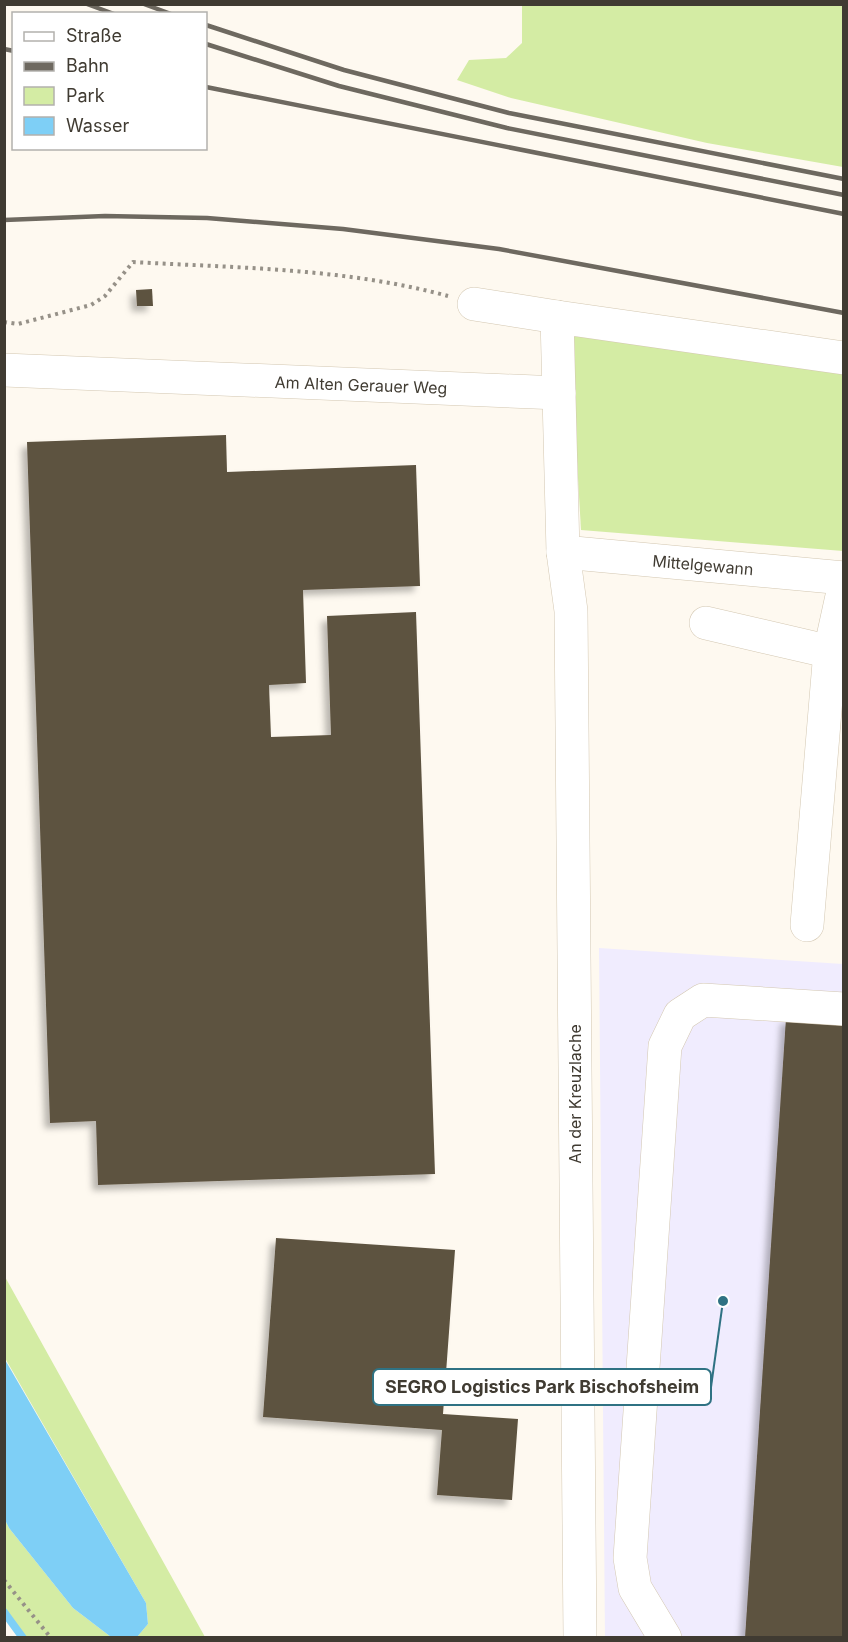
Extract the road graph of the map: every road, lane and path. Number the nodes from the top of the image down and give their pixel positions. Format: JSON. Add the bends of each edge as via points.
{"nodes":[{"id":1,"x":474,"y":303,"type":"joint"},
{"id":2,"x":557,"y":317,"type":"junction"},
{"id":3,"x":4,"y":322,"type":"edge"},
{"id":4,"x":843,"y":358,"type":"edge"},
{"id":5,"x":4,"y":370,"type":"edge"},
{"id":6,"x":559,"y":393,"type":"junction"},
{"id":7,"x":563,"y":552,"type":"junction"},
{"id":8,"x":843,"y":578,"type":"edge"},
{"id":9,"x":843,"y":588,"type":"edge"},
{"id":10,"x":706,"y":623,"type":"dead end"},
{"id":11,"x":836,"y":653,"type":"edge"},
{"id":12,"x":807,"y":925,"type":"dead end"},
{"id":13,"x":843,"y":1009,"type":"edge"},
{"id":14,"x":4,"y":1580,"type":"edge"},
{"id":15,"x":51,"y":1638,"type":"edge"},
{"id":16,"x":580,"y":1638,"type":"edge"},
{"id":17,"x":664,"y":1638,"type":"edge"}],
"edges":[{"from":1,"to":2,"type":"street"},
{"from":1,"to":3,"type":"path","via":[[409,285],[309,272],[133,262],[105,296],[91,305],[18,324]]},
{"from":2,"to":4,"type":"street"},
{"from":2,"to":6,"type":"street"},
{"from":5,"to":6,"type":"street","name":"Am Alten Gerauer Weg"},
{"from":6,"to":7,"type":"street"},
{"from":7,"to":8,"type":"street","name":"Mittelgewann"},
{"from":7,"to":16,"type":"street","name":"An der Kreuzlache","via":[[571,611]]},
{"from":9,"to":11,"type":"street"},
{"from":10,"to":11,"type":"street"},
{"from":11,"to":12,"type":"street"},
{"from":13,"to":17,"type":"street","via":[[703,1000],[681,1015],[665,1046],[630,1558],[636,1588]]},
{"from":14,"to":15,"type":"path"}]}
